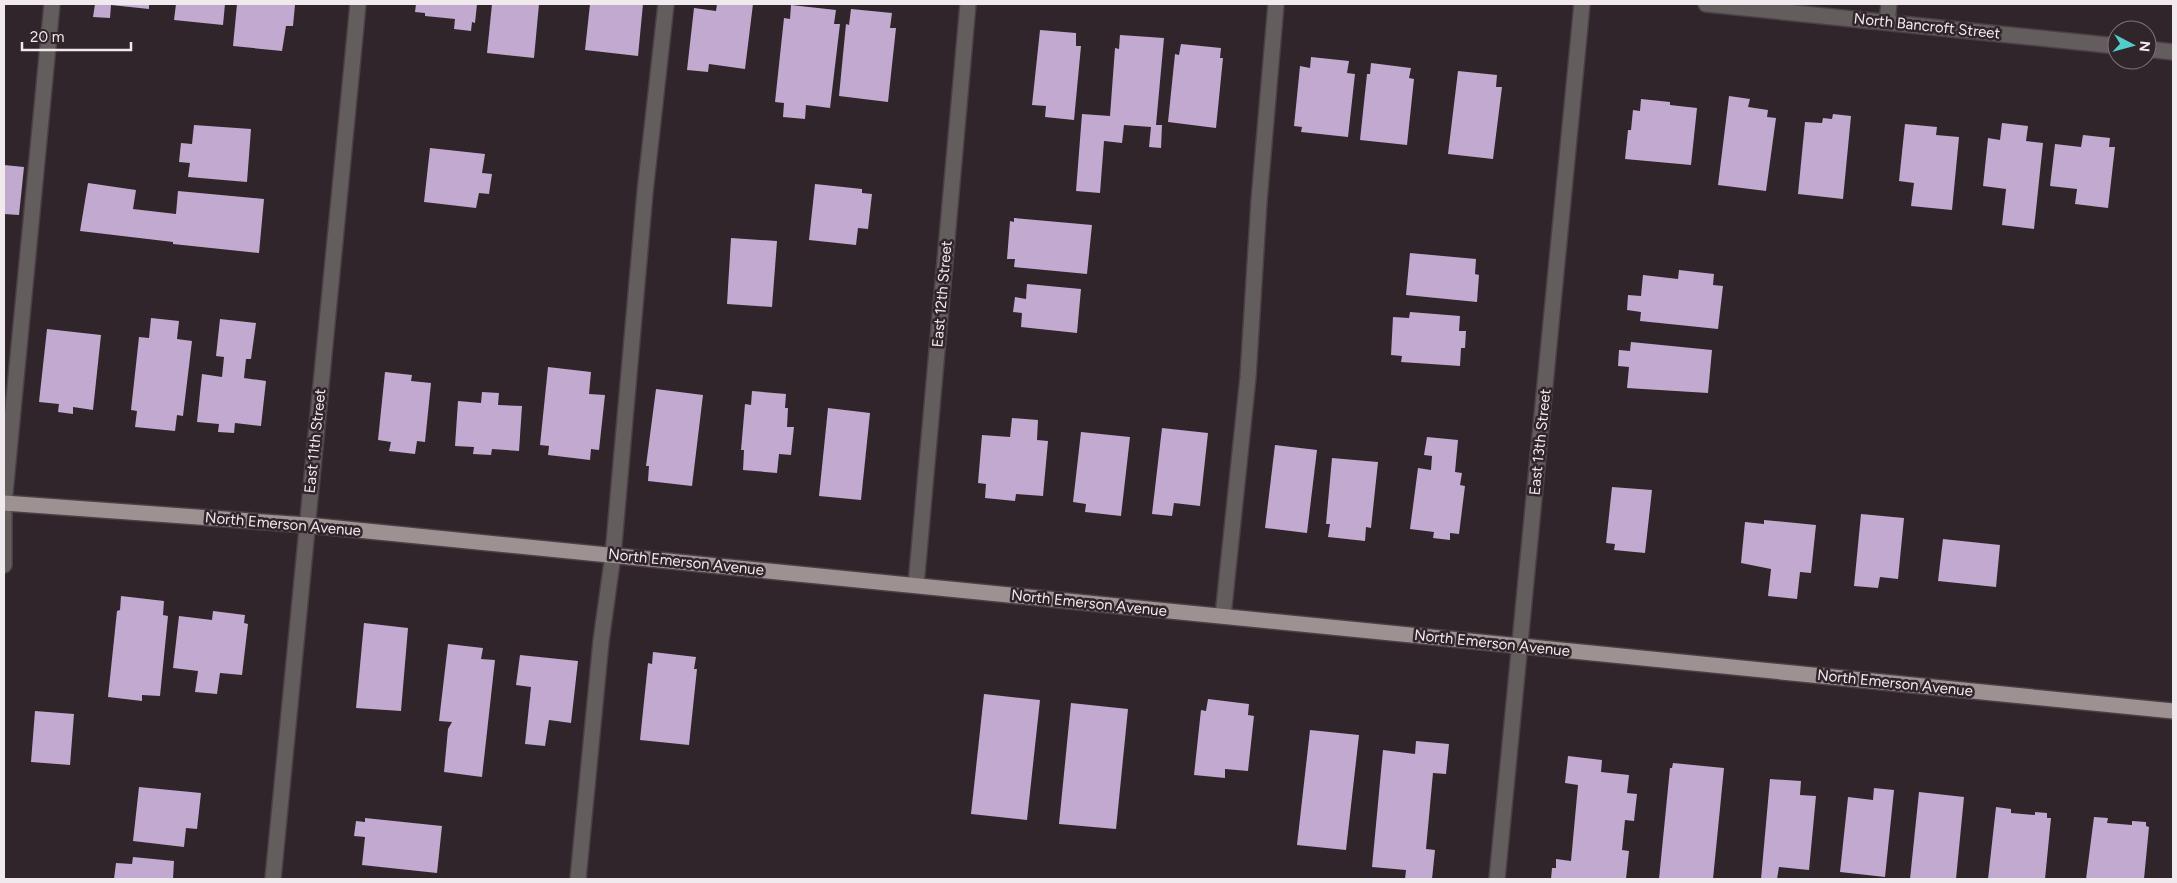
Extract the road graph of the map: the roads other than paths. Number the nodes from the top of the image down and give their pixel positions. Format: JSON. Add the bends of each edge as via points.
{"nodes":[{"id":1,"x":52,"y":4,"type":"edge"},
{"id":2,"x":358,"y":4,"type":"edge"},
{"id":3,"x":666,"y":4,"type":"edge"},
{"id":4,"x":968,"y":4,"type":"edge"},
{"id":5,"x":1276,"y":4,"type":"edge"},
{"id":6,"x":1582,"y":4,"type":"edge"},
{"id":7,"x":1706,"y":4,"type":"edge"},
{"id":8,"x":1889,"y":4,"type":"edge"},
{"id":9,"x":1887,"y":22,"type":"junction"},
{"id":10,"x":2107,"y":45,"type":"edge"},
{"id":11,"x":2157,"y":50,"type":"edge"},
{"id":12,"x":2173,"y":52,"type":"edge"},
{"id":13,"x":4,"y":504,"type":"edge"},
{"id":14,"x":307,"y":525,"type":"junction"},
{"id":15,"x":613,"y":555,"type":"junction"},
{"id":16,"x":4,"y":565,"type":"edge"},
{"id":17,"x":916,"y":585,"type":"junction"},
{"id":18,"x":1223,"y":616,"type":"junction"},
{"id":19,"x":1520,"y":646,"type":"junction"},
{"id":20,"x":2173,"y":711,"type":"edge"},
{"id":21,"x":273,"y":879,"type":"edge"},
{"id":22,"x":578,"y":879,"type":"edge"},
{"id":23,"x":1497,"y":879,"type":"edge"}],
"edges":[{"from":1,"to":13,"type":"street"},
{"from":2,"to":14,"type":"street","name":"East 11th Street"},
{"from":3,"to":15,"type":"street"},
{"from":4,"to":17,"type":"street","name":"East 12th Street"},
{"from":5,"to":18,"type":"street","via":[[1248,377]]},
{"from":6,"to":19,"type":"street","name":"East 13th Street"},
{"from":7,"to":9,"type":"street","name":"North Bancroft Street"},
{"from":8,"to":9,"type":"street"},
{"from":9,"to":10,"type":"street","name":"North Bancroft Street"},
{"from":11,"to":12,"type":"street"},
{"from":13,"to":14,"type":"main road","name":"North Emerson Avenue"},
{"from":13,"to":16,"type":"street"},
{"from":14,"to":15,"type":"main road","name":"North Emerson Avenue"},
{"from":14,"to":21,"type":"street","name":"East 11th Street"},
{"from":15,"to":17,"type":"main road","name":"North Emerson Avenue"},
{"from":15,"to":22,"type":"street","via":[[601,641]]},
{"from":17,"to":18,"type":"main road","name":"North Emerson Avenue"},
{"from":18,"to":19,"type":"main road","name":"North Emerson Avenue"},
{"from":19,"to":20,"type":"main road","name":"North Emerson Avenue"},
{"from":19,"to":23,"type":"street","name":"East 13th Street"}]}
